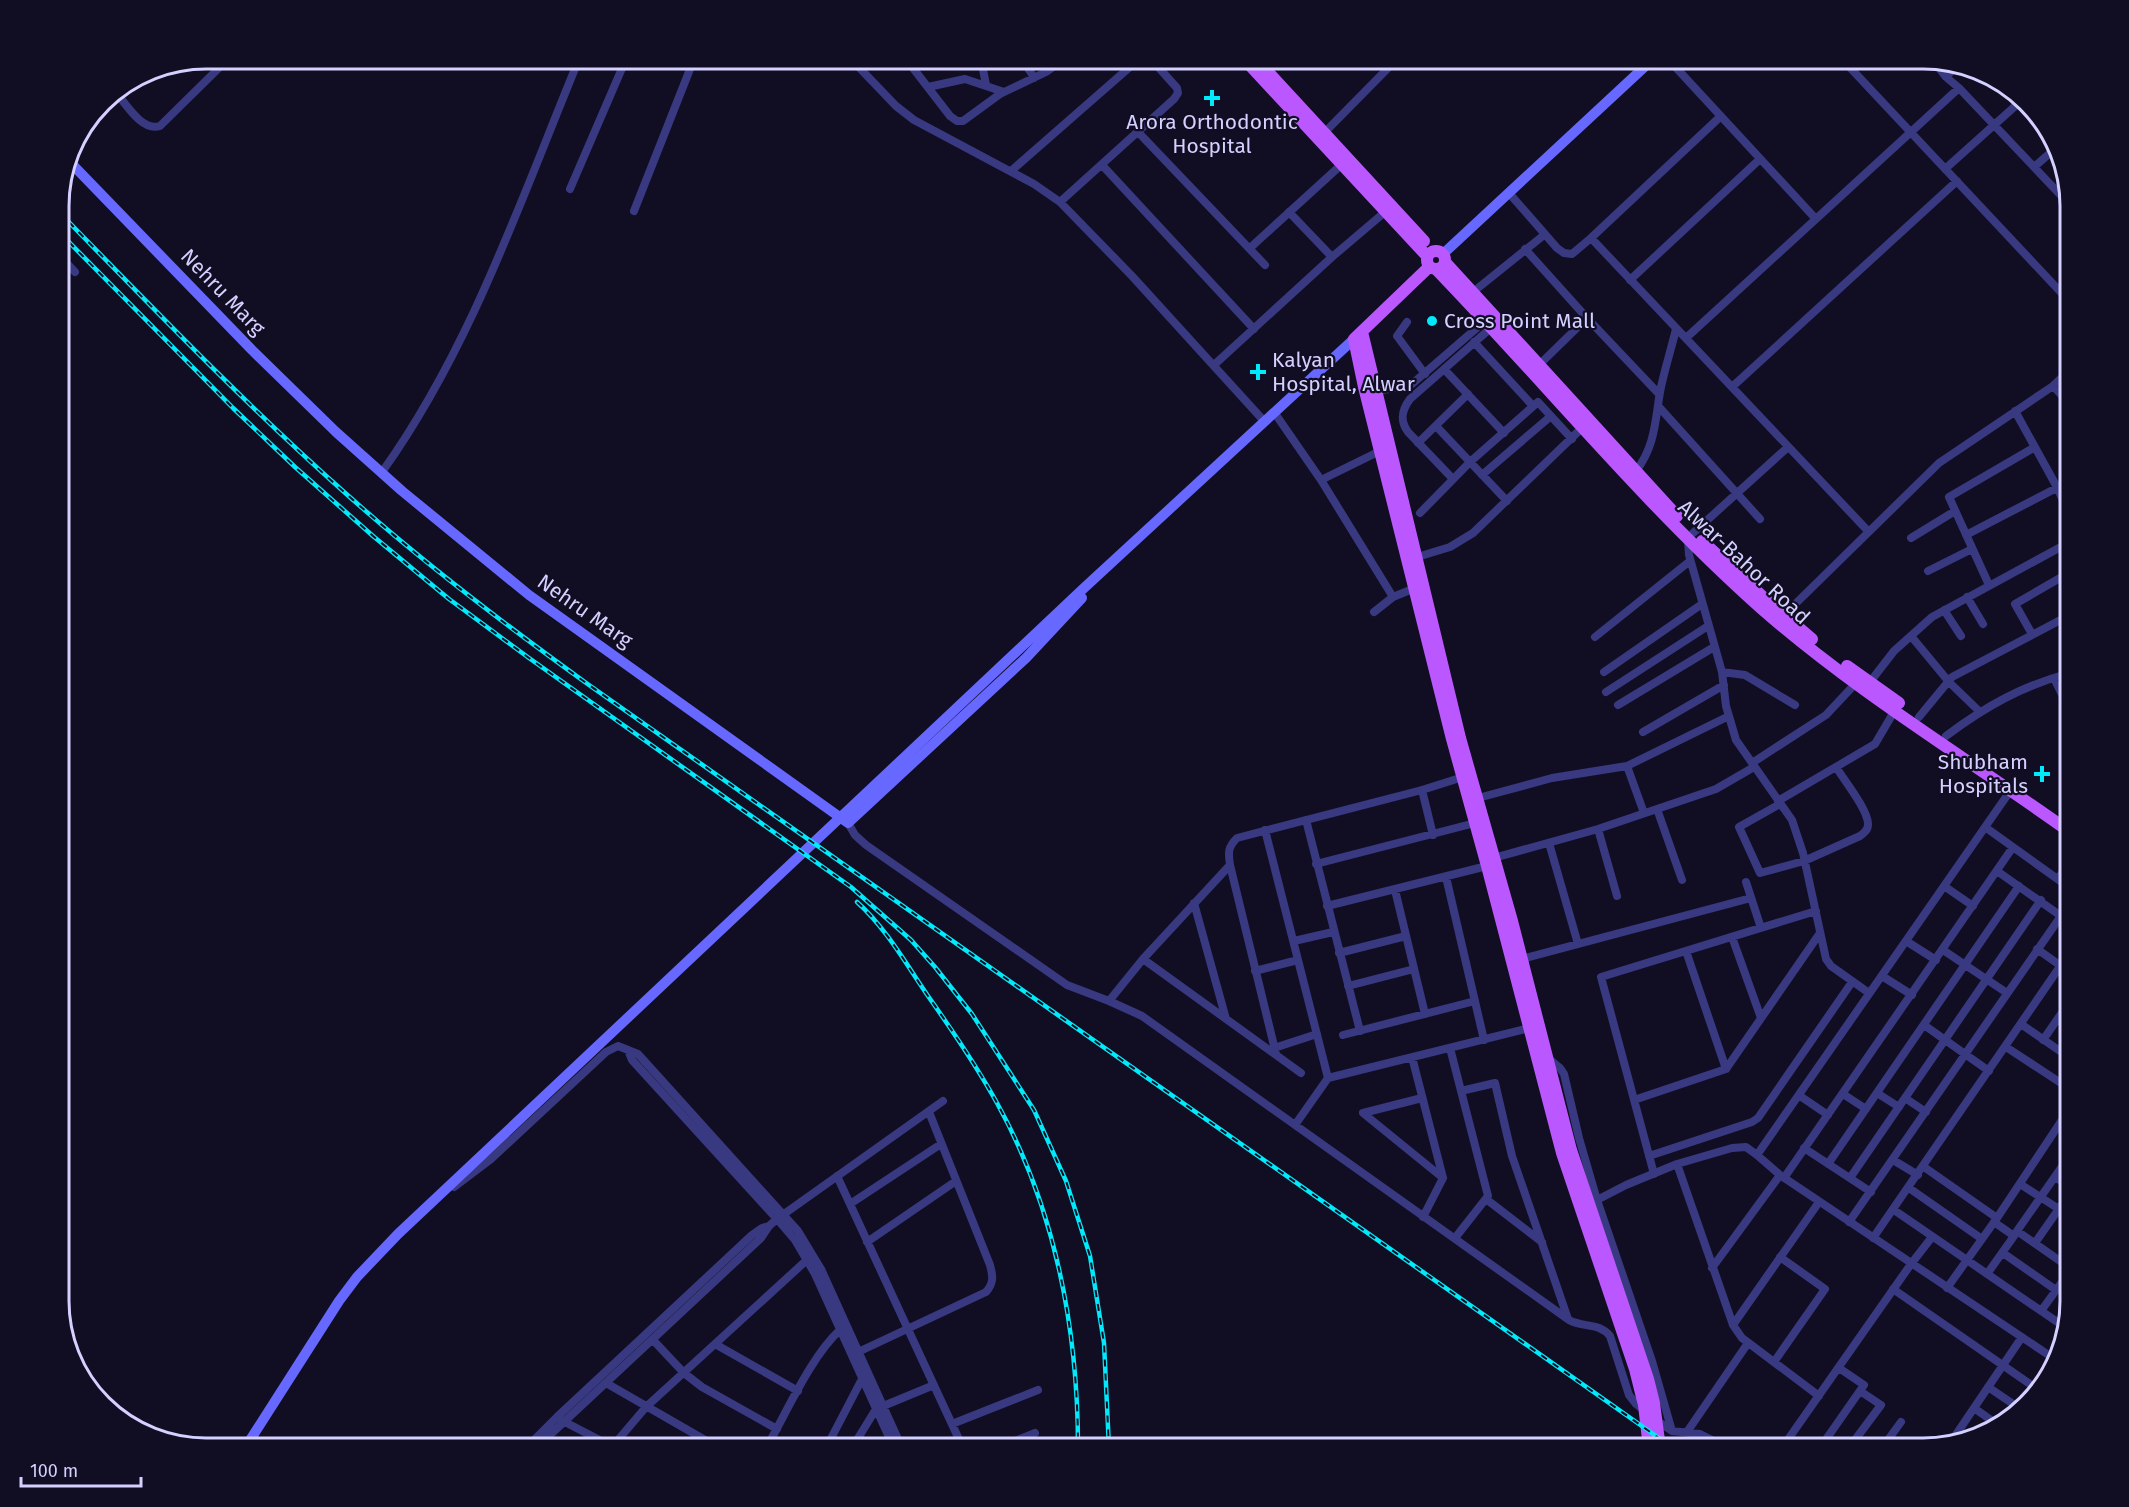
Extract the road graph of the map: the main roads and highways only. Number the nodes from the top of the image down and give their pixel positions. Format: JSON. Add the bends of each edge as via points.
{"nodes":[{"id":1,"x":1254,"y":69,"type":"edge"},
{"id":2,"x":1266,"y":69,"type":"edge"},
{"id":3,"x":1436,"y":260,"type":"junction"},
{"id":4,"x":1370,"y":393,"type":"junction"},
{"id":5,"x":1587,"y":424,"type":"junction"},
{"id":6,"x":1691,"y":536,"type":"junction"},
{"id":7,"x":1412,"y":559,"type":"junction"},
{"id":8,"x":1437,"y":657,"type":"junction"},
{"id":9,"x":2013,"y":787,"type":"junction"},
{"id":10,"x":2060,"y":818,"type":"edge"},
{"id":11,"x":1489,"y":861,"type":"junction"},
{"id":12,"x":1548,"y":1080,"type":"junction"},
{"id":13,"x":1648,"y":1438,"type":"edge"},
{"id":14,"x":1659,"y":1438,"type":"edge"}],
"edges":[{"from":1,"to":3,"type":"main road","via":[[1385,212]]},
{"from":2,"to":3,"type":"main road"},
{"from":3,"to":4,"type":"main road","via":[[1358,336]]},
{"from":3,"to":5,"type":"main road","name":"Alwar-Bahor Road","via":[[1489,323]]},
{"from":3,"to":5,"type":"main road","name":"Alwar-Bahor Road","via":[[1473,292]]},
{"from":4,"to":7,"type":"main road"},
{"from":4,"to":7,"type":"main road","via":[[1380,451]]},
{"from":5,"to":6,"type":"main road","name":"Alwar-Bahor Road"},
{"from":5,"to":6,"type":"main road","name":"Alwar-Bahor Road","via":[[1636,471]]},
{"from":6,"to":9,"type":"main road","name":"Alwar-Bahor Road","via":[[1835,657]]},
{"from":6,"to":9,"type":"main road","name":"Alwar-Bahor Road","via":[[1765,611],[1856,683]]},
{"from":7,"to":8,"type":"main road"},
{"from":7,"to":8,"type":"main road","via":[[1415,588]]},
{"from":8,"to":11,"type":"main road","via":[[1478,798]]},
{"from":8,"to":11,"type":"main road","via":[[1463,777]]},
{"from":9,"to":10,"type":"main road","name":"Alwar-Bahor Road"},
{"from":11,"to":12,"type":"main road","via":[[1530,1028]]},
{"from":11,"to":12,"type":"main road","via":[[1522,959],[1548,1058]]},
{"from":12,"to":13,"type":"main road","via":[[1571,1184],[1635,1369]]},
{"from":12,"to":14,"type":"main road","via":[[1642,1360]]}]}
